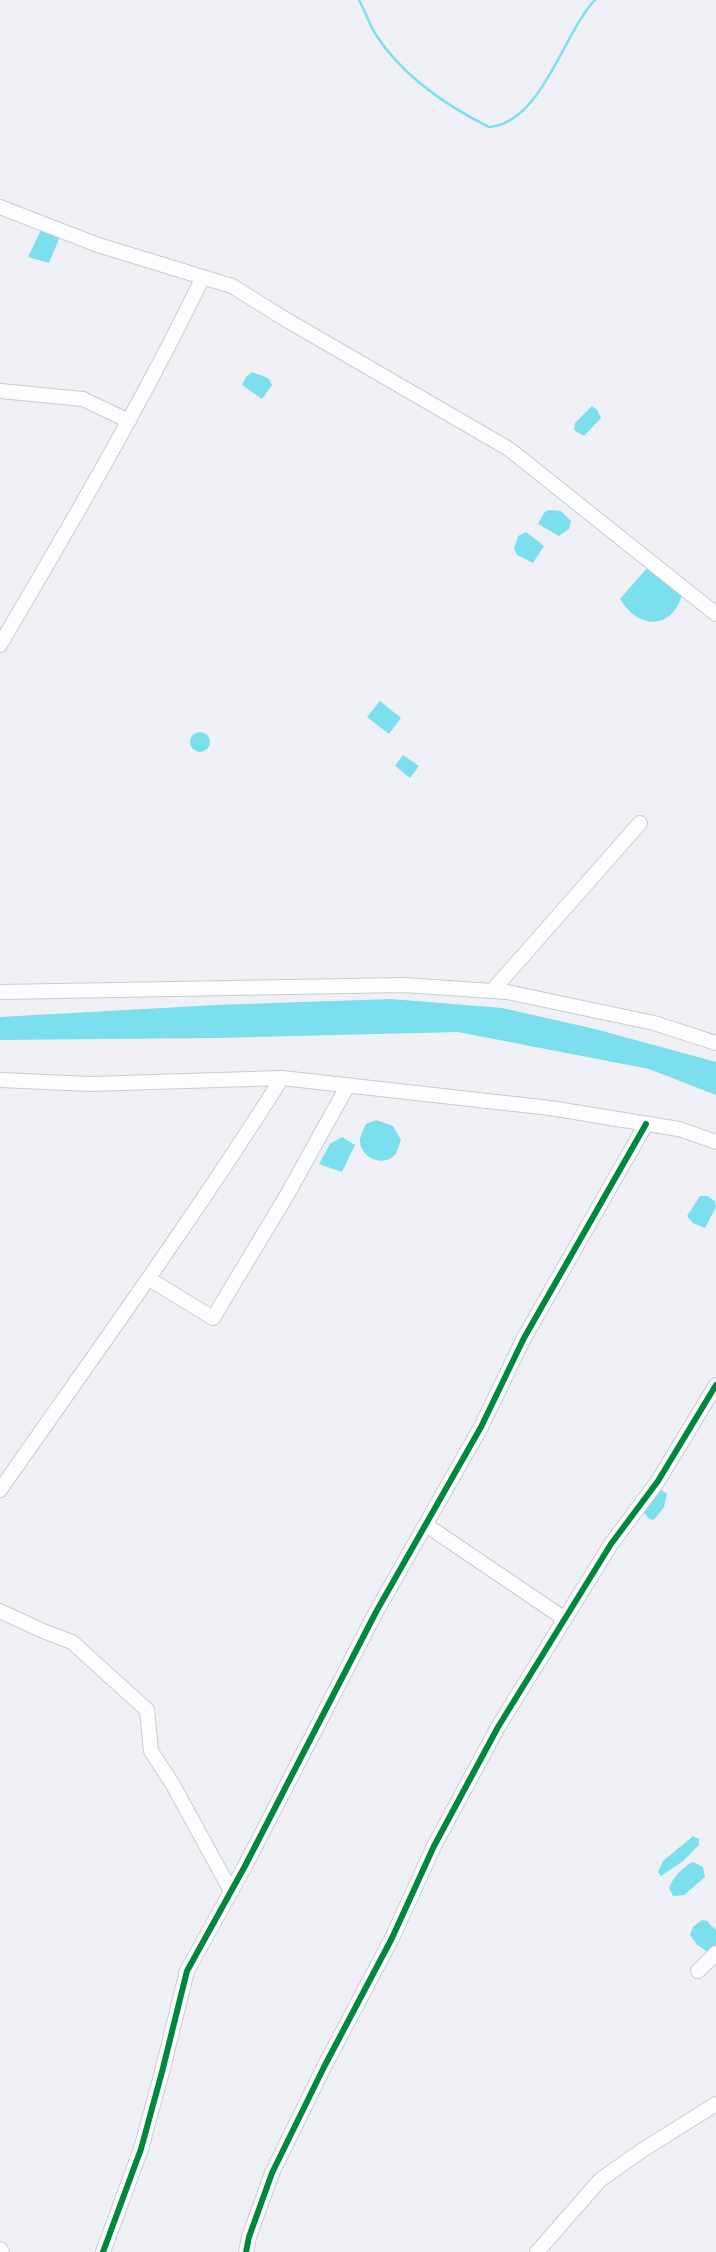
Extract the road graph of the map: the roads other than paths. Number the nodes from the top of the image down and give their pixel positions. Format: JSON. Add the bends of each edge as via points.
{"nodes":[{"id":1,"x":0,"y":207,"type":"edge"},
{"id":2,"x":203,"y":277,"type":"junction"},
{"id":3,"x":0,"y":391,"type":"edge"},
{"id":4,"x":129,"y":422,"type":"junction"},
{"id":5,"x":716,"y":614,"type":"edge"},
{"id":6,"x":0,"y":645,"type":"edge"},
{"id":7,"x":640,"y":823,"type":"dead end"},
{"id":8,"x":492,"y":991,"type":"junction"},
{"id":9,"x":0,"y":992,"type":"edge"},
{"id":10,"x":716,"y":1043,"type":"edge"},
{"id":11,"x":282,"y":1078,"type":"junction"},
{"id":12,"x":0,"y":1080,"type":"edge"},
{"id":13,"x":348,"y":1085,"type":"junction"},
{"id":14,"x":646,"y":1124,"type":"junction"},
{"id":15,"x":716,"y":1142,"type":"edge"},
{"id":16,"x":149,"y":1278,"type":"junction"},
{"id":17,"x":716,"y":1385,"type":"edge"},
{"id":18,"x":0,"y":1490,"type":"edge"},
{"id":19,"x":426,"y":1525,"type":"junction"},
{"id":20,"x":0,"y":1611,"type":"edge"},
{"id":21,"x":565,"y":1619,"type":"junction"},
{"id":22,"x":232,"y":1891,"type":"junction"},
{"id":23,"x":716,"y":1953,"type":"edge"},
{"id":24,"x":698,"y":1971,"type":"dead end"},
{"id":25,"x":716,"y":2104,"type":"edge"},
{"id":26,"x":0,"y":2249,"type":"edge"},
{"id":27,"x":2,"y":2252,"type":"edge"},
{"id":28,"x":102,"y":2252,"type":"edge"},
{"id":29,"x":246,"y":2252,"type":"edge"},
{"id":30,"x":537,"y":2252,"type":"edge"}],
"edges":[{"from":1,"to":2,"type":"street","via":[[98,245]]},
{"from":2,"to":4,"type":"street"},
{"from":2,"to":5,"type":"street","via":[[232,286],[509,449]]},
{"from":3,"to":4,"type":"street","via":[[83,399]]},
{"from":4,"to":6,"type":"street"},
{"from":7,"to":8,"type":"street"},
{"from":8,"to":9,"type":"street","via":[[404,985]]},
{"from":8,"to":10,"type":"street","via":[[654,1023]]},
{"from":11,"to":12,"type":"street","via":[[90,1084]]},
{"from":11,"to":13,"type":"street"},
{"from":11,"to":16,"type":"street"},
{"from":13,"to":14,"type":"street","via":[[550,1108]]},
{"from":13,"to":16,"type":"street","via":[[213,1318]]},
{"from":14,"to":15,"type":"street","via":[[679,1129]]},
{"from":14,"to":19,"type":"street","via":[[524,1338],[481,1426]]},
{"from":16,"to":18,"type":"street"},
{"from":17,"to":21,"type":"street","via":[[658,1481],[611,1544]]},
{"from":19,"to":21,"type":"street"},
{"from":19,"to":22,"type":"street","via":[[376,1612]]},
{"from":20,"to":22,"type":"street","via":[[72,1642],[147,1710],[151,1751]]},
{"from":21,"to":29,"type":"street","via":[[498,1727],[434,1846],[392,1938],[272,2173]]},
{"from":22,"to":28,"type":"street","via":[[187,1971],[141,2149]]},
{"from":23,"to":24,"type":"street"},
{"from":25,"to":30,"type":"street","via":[[600,2180]]},
{"from":26,"to":27,"type":"street"}]}
